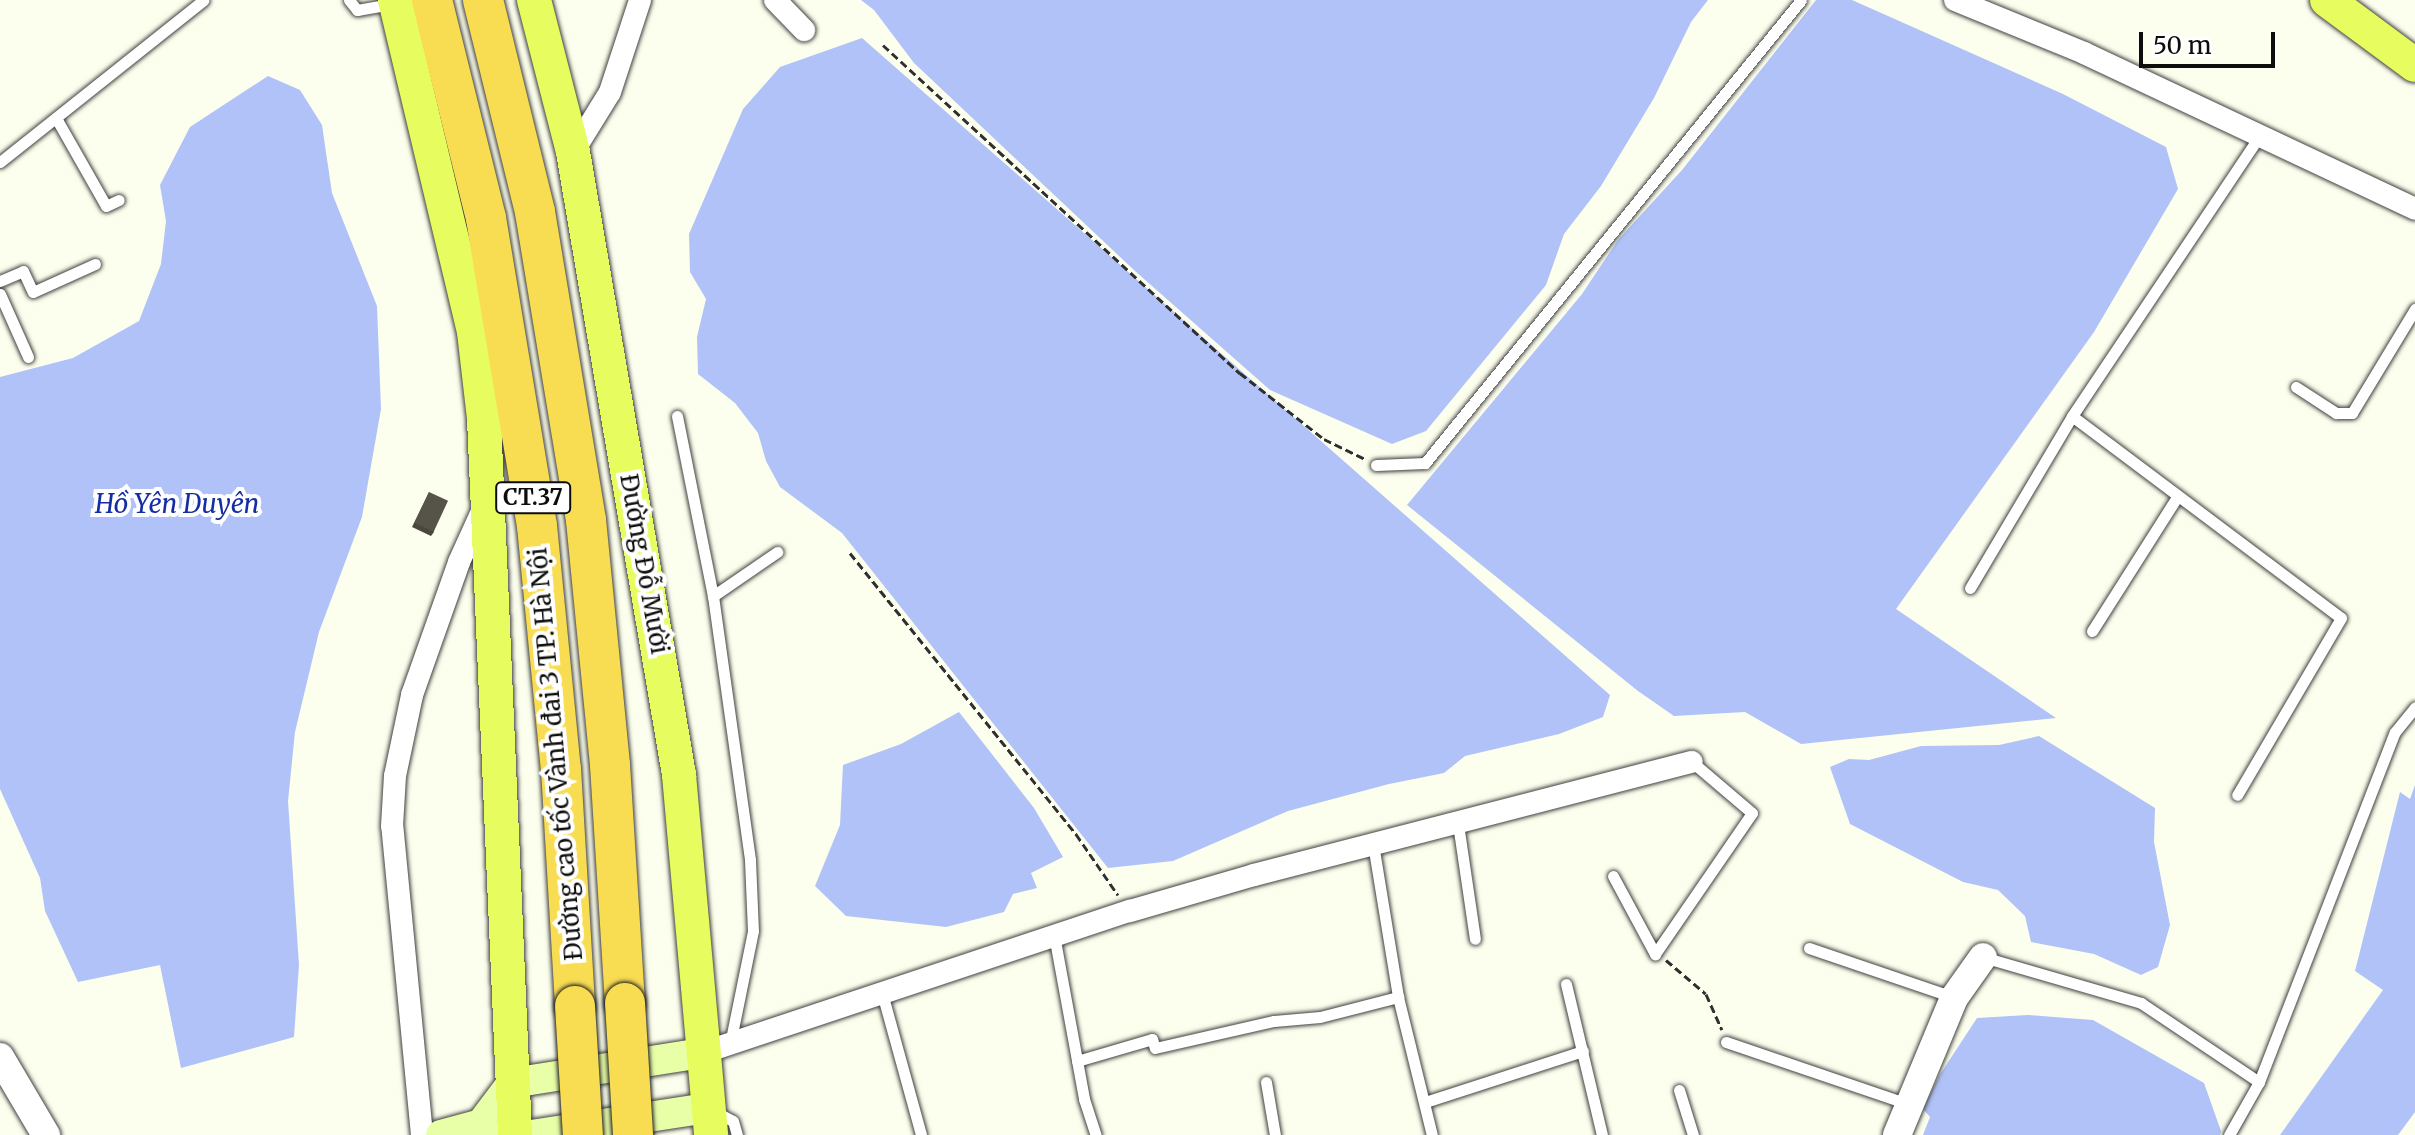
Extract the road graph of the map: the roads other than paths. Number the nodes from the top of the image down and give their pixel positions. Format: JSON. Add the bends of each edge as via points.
{"nodes":[{"id":1,"x":204,"y":0,"type":"edge"},
{"id":2,"x":349,"y":0,"type":"edge"},
{"id":3,"x":483,"y":0,"type":"edge"},
{"id":4,"x":534,"y":0,"type":"edge"},
{"id":5,"x":640,"y":0,"type":"edge"},
{"id":6,"x":775,"y":0,"type":"edge"},
{"id":7,"x":1801,"y":0,"type":"edge"},
{"id":8,"x":1955,"y":0,"type":"edge"},
{"id":9,"x":2327,"y":0,"type":"edge"},
{"id":10,"x":408,"y":1,"type":"edge"},
{"id":11,"x":804,"y":30,"type":"dead end"},
{"id":12,"x":2415,"y":65,"type":"edge"},
{"id":13,"x":56,"y":118,"type":"junction"},
{"id":14,"x":2261,"y":134,"type":"junction"},
{"id":15,"x":573,"y":152,"type":"junction"},
{"id":16,"x":0,"y":162,"type":"edge"},
{"id":17,"x":119,"y":200,"type":"dead end"},
{"id":18,"x":2415,"y":209,"type":"edge"},
{"id":19,"x":95,"y":264,"type":"dead end"},
{"id":20,"x":0,"y":281,"type":"edge"},
{"id":21,"x":2,"y":302,"type":"edge"},
{"id":22,"x":2415,"y":309,"type":"edge"},
{"id":23,"x":28,"y":357,"type":"dead end"},
{"id":24,"x":2296,"y":387,"type":"dead end"},
{"id":25,"x":677,"y":416,"type":"dead end"},
{"id":26,"x":2072,"y":416,"type":"junction"},
{"id":27,"x":1376,"y":465,"type":"road end"},
{"id":28,"x":2177,"y":497,"type":"junction"},
{"id":29,"x":488,"y":498,"type":"junction"},
{"id":30,"x":777,"y":552,"type":"dead end"},
{"id":31,"x":1970,"y":588,"type":"dead end"},
{"id":32,"x":713,"y":596,"type":"junction"},
{"id":33,"x":2092,"y":631,"type":"dead end"},
{"id":34,"x":2415,"y":707,"type":"edge"},
{"id":35,"x":1692,"y":762,"type":"joint"},
{"id":36,"x":2237,"y":795,"type":"dead end"},
{"id":37,"x":1458,"y":824,"type":"junction"},
{"id":38,"x":1373,"y":844,"type":"junction"},
{"id":39,"x":1613,"y":876,"type":"dead end"},
{"id":40,"x":1054,"y":935,"type":"junction"},
{"id":41,"x":1475,"y":939,"type":"dead end"},
{"id":42,"x":1809,"y":948,"type":"dead end"},
{"id":43,"x":1983,"y":957,"type":"joint"},
{"id":44,"x":1566,"y":984,"type":"dead end"},
{"id":45,"x":882,"y":993,"type":"junction"},
{"id":46,"x":1398,"y":997,"type":"junction"},
{"id":47,"x":1954,"y":998,"type":"junction"},
{"id":48,"x":1726,"y":1042,"type":"road end"},
{"id":49,"x":716,"y":1049,"type":"junction"},
{"id":50,"x":1583,"y":1051,"type":"junction"},
{"id":51,"x":0,"y":1057,"type":"edge"},
{"id":52,"x":1077,"y":1061,"type":"junction"},
{"id":53,"x":1266,"y":1082,"type":"dead end"},
{"id":54,"x":2259,"y":1082,"type":"junction"},
{"id":55,"x":512,"y":1083,"type":"junction"},
{"id":56,"x":1679,"y":1090,"type":"dead end"},
{"id":57,"x":1425,"y":1102,"type":"junction"},
{"id":58,"x":1912,"y":1106,"type":"junction"},
{"id":59,"x":710,"y":1122,"type":"edge"},
{"id":60,"x":481,"y":1124,"type":"junction"},
{"id":61,"x":46,"y":1135,"type":"edge"},
{"id":62,"x":422,"y":1135,"type":"edge"},
{"id":63,"x":441,"y":1135,"type":"edge"},
{"id":64,"x":512,"y":1135,"type":"edge"},
{"id":65,"x":531,"y":1135,"type":"edge"},
{"id":66,"x":583,"y":1135,"type":"edge"},
{"id":67,"x":633,"y":1135,"type":"edge"},
{"id":68,"x":737,"y":1135,"type":"edge"},
{"id":69,"x":921,"y":1135,"type":"edge"},
{"id":70,"x":1096,"y":1135,"type":"edge"},
{"id":71,"x":1275,"y":1135,"type":"edge"},
{"id":72,"x":1432,"y":1135,"type":"edge"},
{"id":73,"x":1602,"y":1135,"type":"edge"},
{"id":74,"x":1693,"y":1135,"type":"edge"},
{"id":75,"x":1897,"y":1135,"type":"edge"},
{"id":76,"x":2229,"y":1135,"type":"edge"}],
"edges":[{"from":1,"to":13,"type":"lane"},
{"from":2,"to":10,"type":"lane","via":[[357,10]]},
{"from":3,"to":67,"type":"highway","name":"Đường cao tốc Vành đai 3 TP. Hà Nội","number":"CT.37","bridge":true,"via":[[535,212],[586,520],[610,765]]},
{"from":4,"to":15,"type":"main road","name":"Đường Đỗ Mười"},
{"from":5,"to":15,"type":"street","via":[[610,92]]},
{"from":6,"to":11,"type":"street"},
{"from":7,"to":27,"type":"lane","via":[[1425,463]]},
{"from":8,"to":14,"type":"street"},
{"from":9,"to":12,"type":"main road"},
{"from":10,"to":29,"type":"main road","via":[[474,332]]},
{"from":10,"to":66,"type":"highway","name":"Đường cao tốc Vành đai 3 TP. Hà Nội","number":"CT.37","bridge":true,"via":[[486,218],[537,526],[561,769]]},
{"from":13,"to":16,"type":"lane"},
{"from":13,"to":17,"type":"lane","via":[[106,206]]},
{"from":14,"to":18,"type":"street"},
{"from":14,"to":26,"type":"lane"},
{"from":15,"to":49,"type":"main road","name":"Đường Đỗ Mười","via":[[679,775]]},
{"from":19,"to":20,"type":"lane","via":[[33,292],[23,271]]},
{"from":21,"to":23,"type":"lane"},
{"from":22,"to":24,"type":"lane","via":[[2352,413],[2336,413]]},
{"from":25,"to":32,"type":"lane"},
{"from":26,"to":28,"type":"lane"},
{"from":26,"to":31,"type":"lane"},
{"from":28,"to":33,"type":"lane"},
{"from":28,"to":36,"type":"lane","via":[[2341,618]]},
{"from":29,"to":55,"type":"main road"},
{"from":29,"to":62,"type":"street","via":[[459,562],[412,695],[395,776],[392,826]]},
{"from":30,"to":32,"type":"lane"},
{"from":32,"to":49,"type":"lane","via":[[750,860],[753,931]]},
{"from":34,"to":54,"type":"lane","via":[[2395,732]]},
{"from":35,"to":37,"type":"street"},
{"from":35,"to":39,"type":"lane","via":[[1752,813],[1655,954]]},
{"from":37,"to":38,"type":"street"},
{"from":37,"to":41,"type":"lane"},
{"from":38,"to":40,"type":"street"},
{"from":38,"to":46,"type":"lane"},
{"from":40,"to":45,"type":"street"},
{"from":40,"to":52,"type":"lane"},
{"from":42,"to":47,"type":"lane"},
{"from":43,"to":47,"type":"street"},
{"from":43,"to":54,"type":"lane","via":[[2141,1003]]},
{"from":44,"to":50,"type":"lane"},
{"from":45,"to":49,"type":"street"},
{"from":45,"to":69,"type":"lane"},
{"from":46,"to":52,"type":"lane","via":[[1155,1048],[1152,1039]]},
{"from":46,"to":57,"type":"lane"},
{"from":47,"to":58,"type":"street"},
{"from":48,"to":58,"type":"lane"},
{"from":49,"to":55,"type":"main road"},
{"from":49,"to":59,"type":"main road","name":"Đường Đỗ Mười"},
{"from":50,"to":57,"type":"lane"},
{"from":50,"to":73,"type":"lane"},
{"from":51,"to":61,"type":"street"},
{"from":52,"to":70,"type":"lane"},
{"from":53,"to":71,"type":"lane"},
{"from":54,"to":76,"type":"lane"},
{"from":55,"to":60,"type":"main road"},
{"from":55,"to":64,"type":"main road"},
{"from":56,"to":74,"type":"lane"},
{"from":57,"to":72,"type":"lane"},
{"from":58,"to":75,"type":"street"},
{"from":59,"to":65,"type":"main road"},
{"from":59,"to":68,"type":"lane","via":[[733,1121]]},
{"from":60,"to":63,"type":"main road"},
{"from":60,"to":64,"type":"main road"}]}
